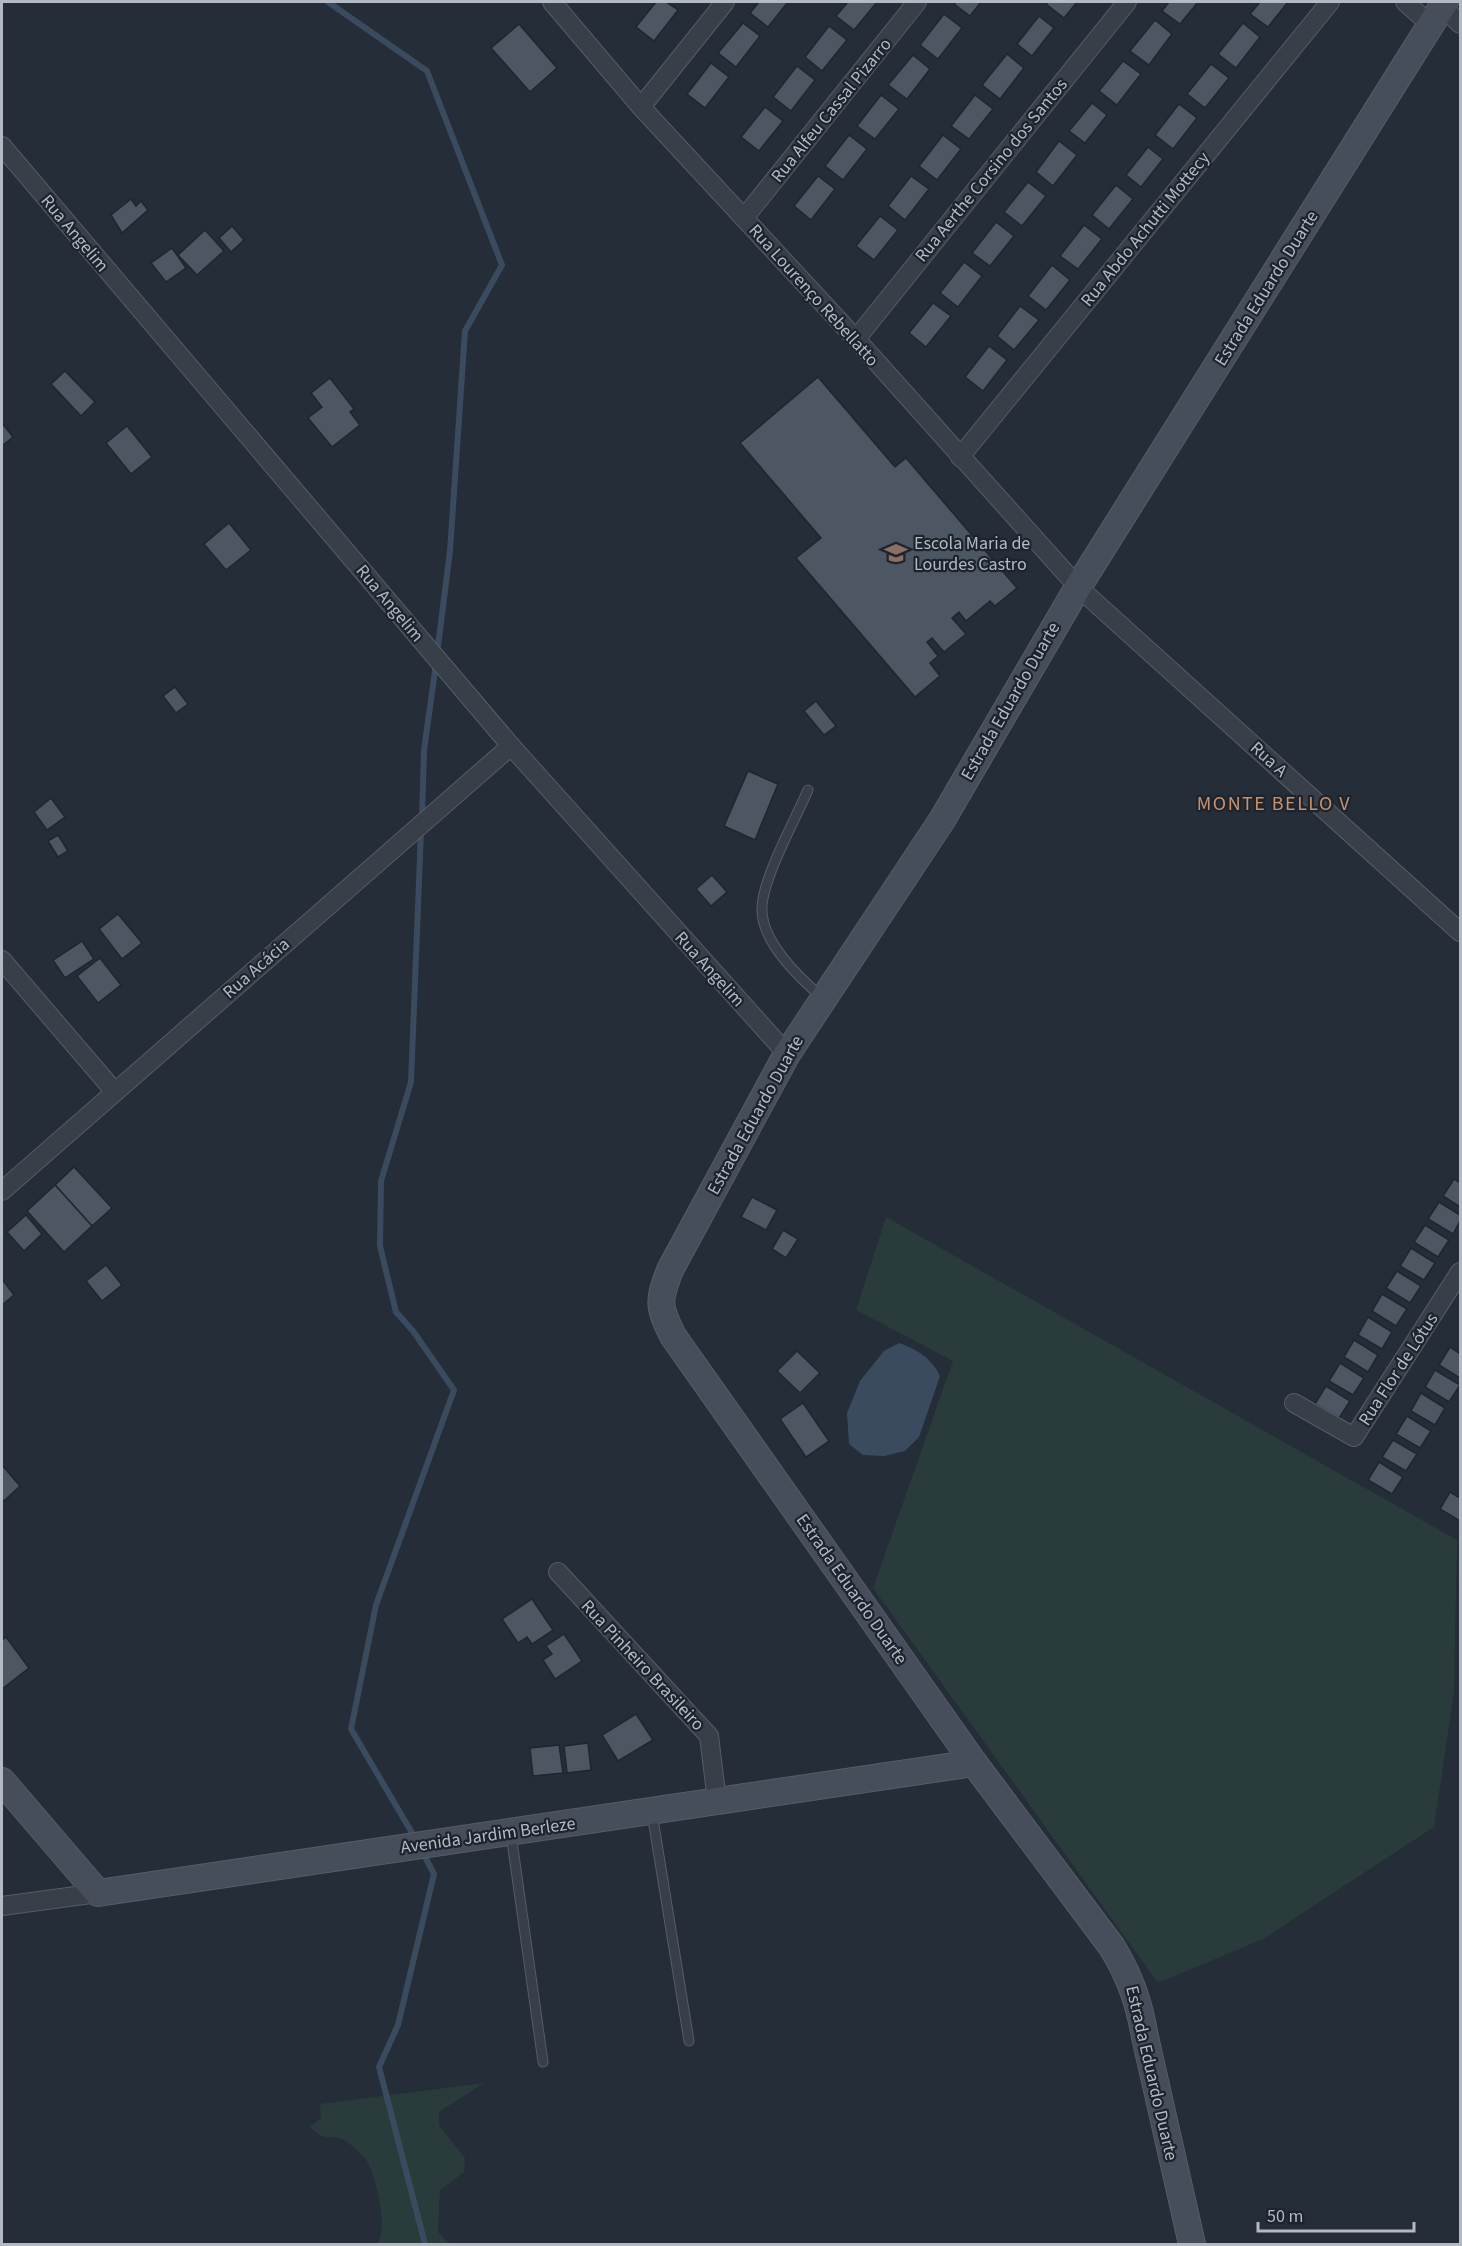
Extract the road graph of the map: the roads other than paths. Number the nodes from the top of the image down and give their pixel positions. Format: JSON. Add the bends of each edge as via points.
{"nodes":[{"id":1,"x":552,"y":2,"type":"edge"},
{"id":2,"x":725,"y":2,"type":"edge"},
{"id":3,"x":917,"y":2,"type":"edge"},
{"id":4,"x":1127,"y":2,"type":"edge"},
{"id":5,"x":1330,"y":2,"type":"edge"},
{"id":6,"x":1405,"y":2,"type":"edge"},
{"id":7,"x":1445,"y":14,"type":"edge"},
{"id":8,"x":641,"y":107,"type":"junction"},
{"id":9,"x":2,"y":146,"type":"edge"},
{"id":10,"x":744,"y":218,"type":"junction"},
{"id":11,"x":856,"y":339,"type":"junction"},
{"id":12,"x":960,"y":457,"type":"junction"},
{"id":13,"x":1078,"y":587,"type":"junction"},
{"id":14,"x":511,"y":746,"type":"junction"},
{"id":15,"x":808,"y":790,"type":"dead end"},
{"id":16,"x":1461,"y":932,"type":"edge"},
{"id":17,"x":2,"y":960,"type":"edge"},
{"id":18,"x":823,"y":999,"type":"junction"},
{"id":19,"x":787,"y":1054,"type":"junction"},
{"id":20,"x":115,"y":1092,"type":"junction"},
{"id":21,"x":2,"y":1191,"type":"edge"},
{"id":22,"x":1461,"y":1272,"type":"edge"},
{"id":23,"x":1294,"y":1403,"type":"dead end"},
{"id":24,"x":558,"y":1572,"type":"dead end"},
{"id":25,"x":974,"y":1763,"type":"junction"},
{"id":26,"x":2,"y":1781,"type":"edge"},
{"id":27,"x":717,"y":1801,"type":"junction"},
{"id":28,"x":652,"y":1811,"type":"junction"},
{"id":29,"x":511,"y":1832,"type":"junction"},
{"id":30,"x":98,"y":1893,"type":"junction"},
{"id":31,"x":2,"y":1906,"type":"edge"},
{"id":32,"x":689,"y":2041,"type":"dead end"},
{"id":33,"x":543,"y":2062,"type":"dead end"},
{"id":34,"x":1192,"y":2244,"type":"edge"}],
"edges":[{"from":1,"to":8,"type":"street","name":"Rua Lourenço Rebellatto"},
{"from":2,"to":8,"type":"street"},
{"from":3,"to":10,"type":"street","name":"Rua Alfeu Cassal Pizarro"},
{"from":4,"to":11,"type":"street","name":"Rua Aerthe Corsino dos Santos"},
{"from":5,"to":12,"type":"street","name":"Rua Abdo Achutti Mottecy"},
{"from":6,"to":7,"type":"street"},
{"from":7,"to":13,"type":"street","name":"Estrada Eduardo Duarte"},
{"from":8,"to":10,"type":"street","name":"Rua Lourenço Rebellatto"},
{"from":9,"to":14,"type":"street","name":"Rua Angelim"},
{"from":10,"to":11,"type":"street","name":"Rua Lourenço Rebellatto"},
{"from":11,"to":12,"type":"street","name":"Rua Lourenço Rebellatto"},
{"from":12,"to":13,"type":"street","name":"Rua Lourenço Rebellatto"},
{"from":13,"to":16,"type":"street","name":"Rua A"},
{"from":13,"to":18,"type":"street","name":"Estrada Eduardo Duarte","via":[[942,820]]},
{"from":14,"to":19,"type":"street","name":"Rua Angelim"},
{"from":14,"to":20,"type":"street","name":"Rua Acácia"},
{"from":15,"to":18,"type":"lane","via":[[764,891],[762,909],[774,946]]},
{"from":17,"to":20,"type":"street"},
{"from":18,"to":19,"type":"street","name":"Estrada Eduardo Duarte"},
{"from":19,"to":25,"type":"street","name":"Estrada Eduardo Duarte","via":[[670,1270],[660,1295],[662,1315]]},
{"from":20,"to":21,"type":"street","name":"Rua Acácia"},
{"from":22,"to":23,"type":"street","name":"Rua Flor de Lótus","via":[[1354,1437]]},
{"from":24,"to":27,"type":"street","name":"Rua Pinheiro Brasileiro","via":[[709,1736]]},
{"from":25,"to":27,"type":"street","name":"Avenida Jardim Berleze"},
{"from":25,"to":34,"type":"street","name":"Estrada Eduardo Duarte","via":[[1127,1972],[1140,2005]]},
{"from":26,"to":30,"type":"street"},
{"from":27,"to":28,"type":"street","name":"Avenida Jardim Berleze"},
{"from":28,"to":29,"type":"street","name":"Avenida Jardim Berleze"},
{"from":28,"to":32,"type":"lane"},
{"from":29,"to":30,"type":"street","name":"Avenida Jardim Berleze"},
{"from":29,"to":33,"type":"lane"},
{"from":30,"to":31,"type":"street","name":"Avenida Jardim Berleze"}]}
